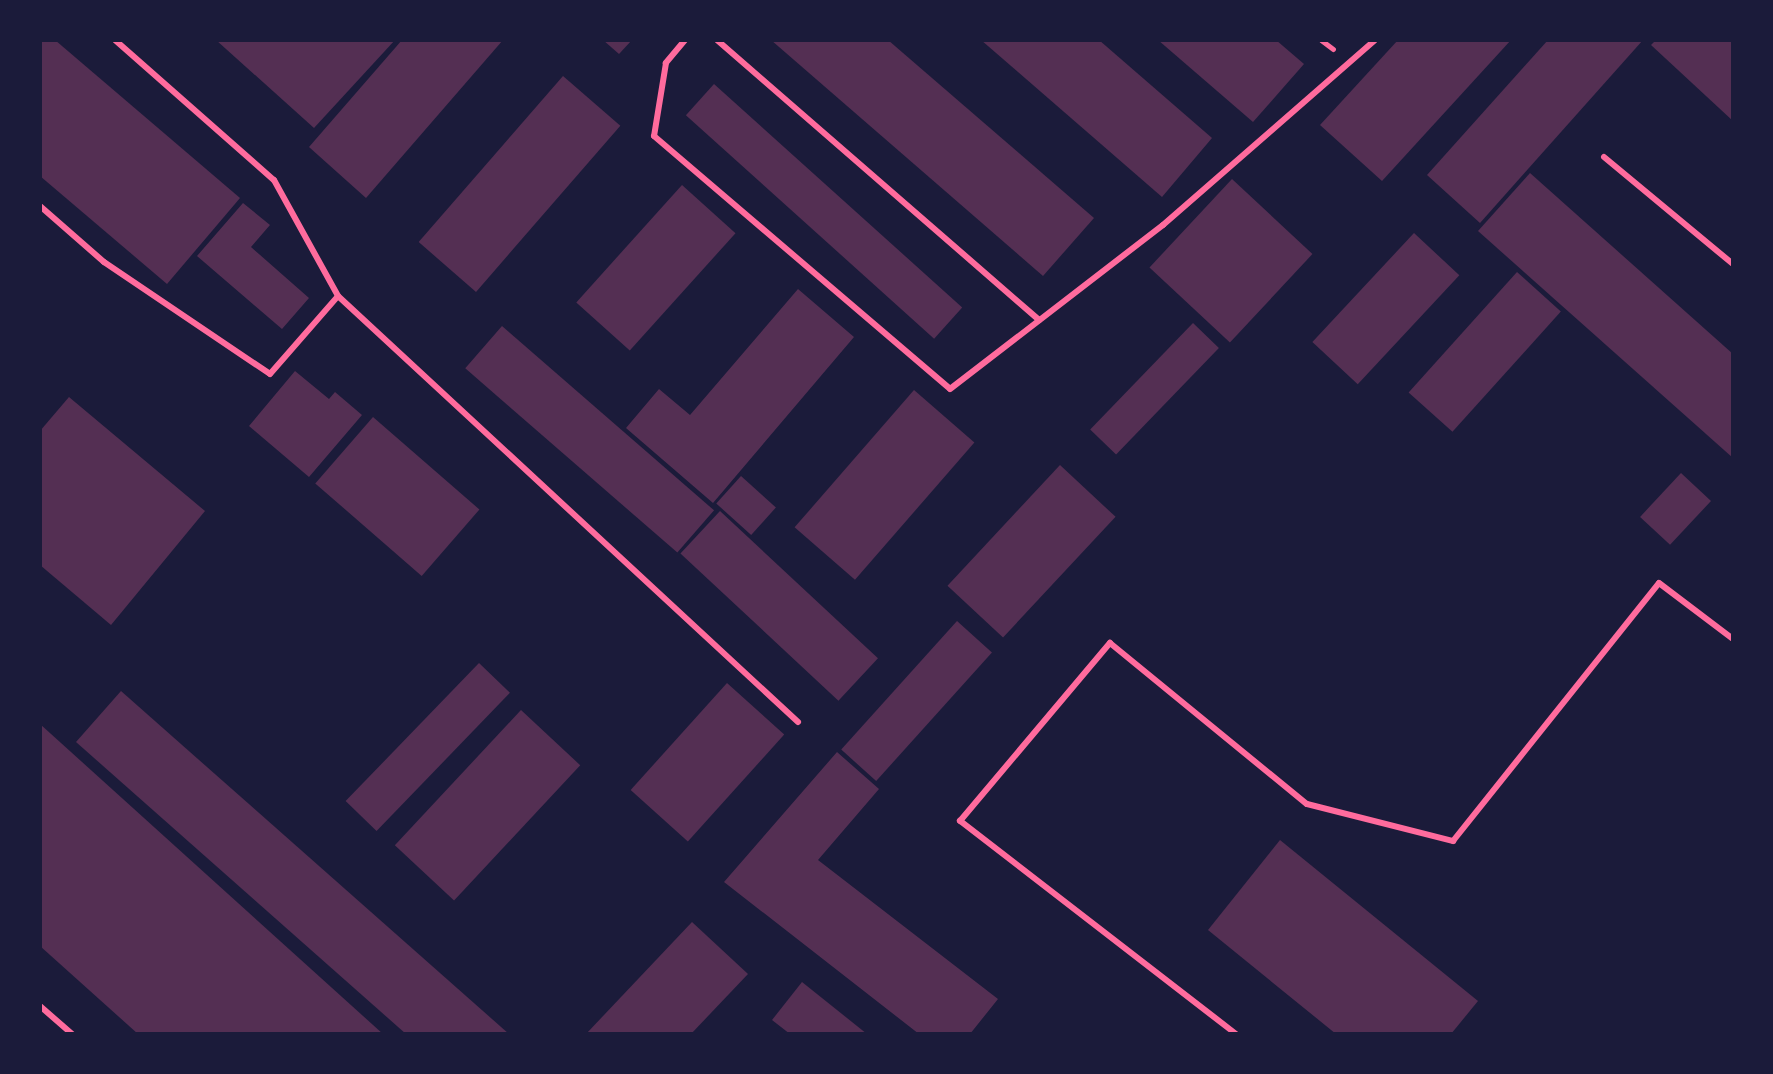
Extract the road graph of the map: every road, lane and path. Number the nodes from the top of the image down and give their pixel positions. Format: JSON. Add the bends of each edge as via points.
{"nodes":[{"id":1,"x":115,"y":40,"type":"edge"},
{"id":2,"x":685,"y":40,"type":"edge"},
{"id":3,"x":717,"y":40,"type":"edge"},
{"id":4,"x":1375,"y":40,"type":"edge"},
{"id":5,"x":1604,"y":157,"type":"dead end"},
{"id":6,"x":40,"y":206,"type":"edge"},
{"id":7,"x":1733,"y":264,"type":"edge"},
{"id":8,"x":338,"y":296,"type":"junction"},
{"id":9,"x":1039,"y":320,"type":"junction"},
{"id":10,"x":1733,"y":639,"type":"edge"},
{"id":11,"x":798,"y":722,"type":"dead end"},
{"id":12,"x":40,"y":1006,"type":"edge"},
{"id":13,"x":72,"y":1034,"type":"edge"},
{"id":14,"x":1236,"y":1034,"type":"edge"}],
"edges":[{"from":1,"to":8,"type":"lane","via":[[274,180]]},
{"from":2,"to":9,"type":"lane","via":[[666,63],[654,136],[950,389]]},
{"from":3,"to":9,"type":"lane"},
{"from":4,"to":9,"type":"lane","via":[[1163,225]]},
{"from":5,"to":7,"type":"lane"},
{"from":6,"to":8,"type":"lane","via":[[104,262],[270,374]]},
{"from":8,"to":11,"type":"lane"},
{"from":10,"to":14,"type":"lane","via":[[1659,583],[1453,841],[1307,804],[1110,643],[960,821]]},
{"from":12,"to":13,"type":"lane"}]}
